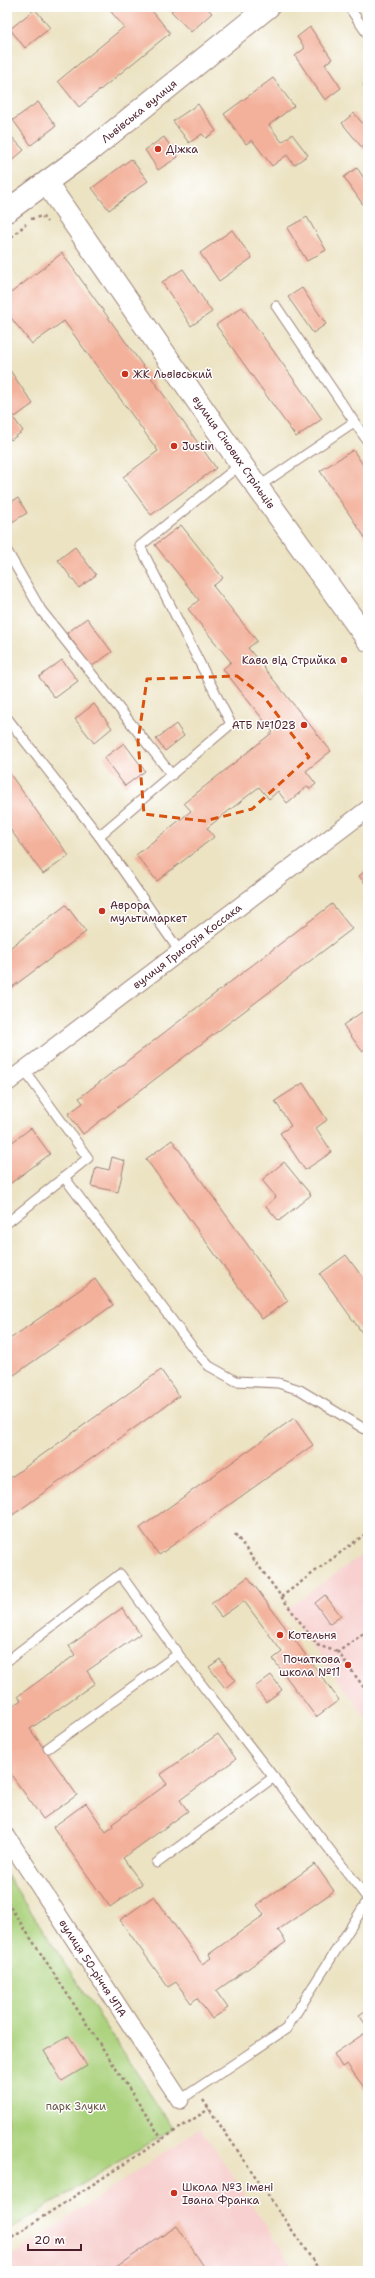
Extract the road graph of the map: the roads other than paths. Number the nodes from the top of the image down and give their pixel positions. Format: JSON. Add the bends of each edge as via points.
{"nodes":[{"id":1,"x":268,"y":7,"type":"edge"},
{"id":2,"x":349,"y":7,"type":"edge"},
{"id":3,"x":368,"y":35,"type":"edge"},
{"id":4,"x":47,"y":184,"type":"junction"},
{"id":5,"x":7,"y":211,"type":"edge"},
{"id":6,"x":276,"y":306,"type":"dead end"},
{"id":7,"x":354,"y":422,"type":"junction"},
{"id":8,"x":365,"y":432,"type":"edge"},
{"id":9,"x":368,"y":442,"type":"edge"},
{"id":10,"x":241,"y":464,"type":"junction"},
{"id":11,"x":258,"y":487,"type":"junction"},
{"id":12,"x":7,"y":551,"type":"edge"},
{"id":13,"x":368,"y":640,"type":"edge"},
{"id":14,"x":7,"y":718,"type":"edge"},
{"id":15,"x":172,"y":775,"type":"junction"},
{"id":16,"x":368,"y":809,"type":"edge"},
{"id":17,"x":99,"y":836,"type":"junction"},
{"id":18,"x":180,"y":952,"type":"junction"},
{"id":19,"x":24,"y":1070,"type":"junction"},
{"id":20,"x":7,"y":1083,"type":"edge"},
{"id":21,"x":64,"y":1177,"type":"junction"},
{"id":22,"x":7,"y":1223,"type":"edge"},
{"id":23,"x":368,"y":1431,"type":"edge"},
{"id":24,"x":178,"y":1654,"type":"junction"},
{"id":25,"x":7,"y":1661,"type":"edge"},
{"id":26,"x":48,"y":1748,"type":"dead end"},
{"id":27,"x":274,"y":1777,"type":"junction"},
{"id":28,"x":7,"y":1837,"type":"edge"},
{"id":29,"x":157,"y":1863,"type":"dead end"},
{"id":30,"x":368,"y":1900,"type":"edge"},
{"id":31,"x":180,"y":2100,"type":"joint"}],
"edges":[{"from":1,"to":4,"type":"street","name":"Львівська вулиця"},
{"from":2,"to":3,"type":"lane"},
{"from":4,"to":5,"type":"street","name":"Львівська вулиця"},
{"from":4,"to":10,"type":"street","name":"вулиця Січових Стрільців"},
{"from":6,"to":7,"type":"lane"},
{"from":7,"to":8,"type":"lane"},
{"from":7,"to":11,"type":"lane"},
{"from":8,"to":9,"type":"lane"},
{"from":10,"to":11,"type":"street","name":"вулиця Січових Стрільців"},
{"from":10,"to":15,"type":"lane","via":[[140,546],[231,724]]},
{"from":11,"to":13,"type":"street","name":"вулиця Січових Стрільців"},
{"from":12,"to":15,"type":"lane","via":[[41,610]]},
{"from":14,"to":17,"type":"lane"},
{"from":15,"to":17,"type":"lane"},
{"from":16,"to":18,"type":"street","name":"вулиця Григорія Коссака"},
{"from":17,"to":18,"type":"lane"},
{"from":18,"to":19,"type":"street","name":"вулиця Григорія Коссака"},
{"from":19,"to":20,"type":"street","name":"вулиця Григорія Коссака"},
{"from":19,"to":21,"type":"lane","via":[[88,1158]]},
{"from":21,"to":22,"type":"lane"},
{"from":21,"to":23,"type":"lane","via":[[209,1366],[236,1381],[278,1383],[300,1390]]},
{"from":24,"to":25,"type":"lane","via":[[120,1574]]},
{"from":24,"to":26,"type":"lane"},
{"from":24,"to":27,"type":"lane"},
{"from":27,"to":29,"type":"lane"},
{"from":27,"to":30,"type":"lane"},
{"from":28,"to":31,"type":"street","name":"вулиця 50-річчя УПА"},
{"from":30,"to":31,"type":"lane","via":[[286,2029]]}]}
